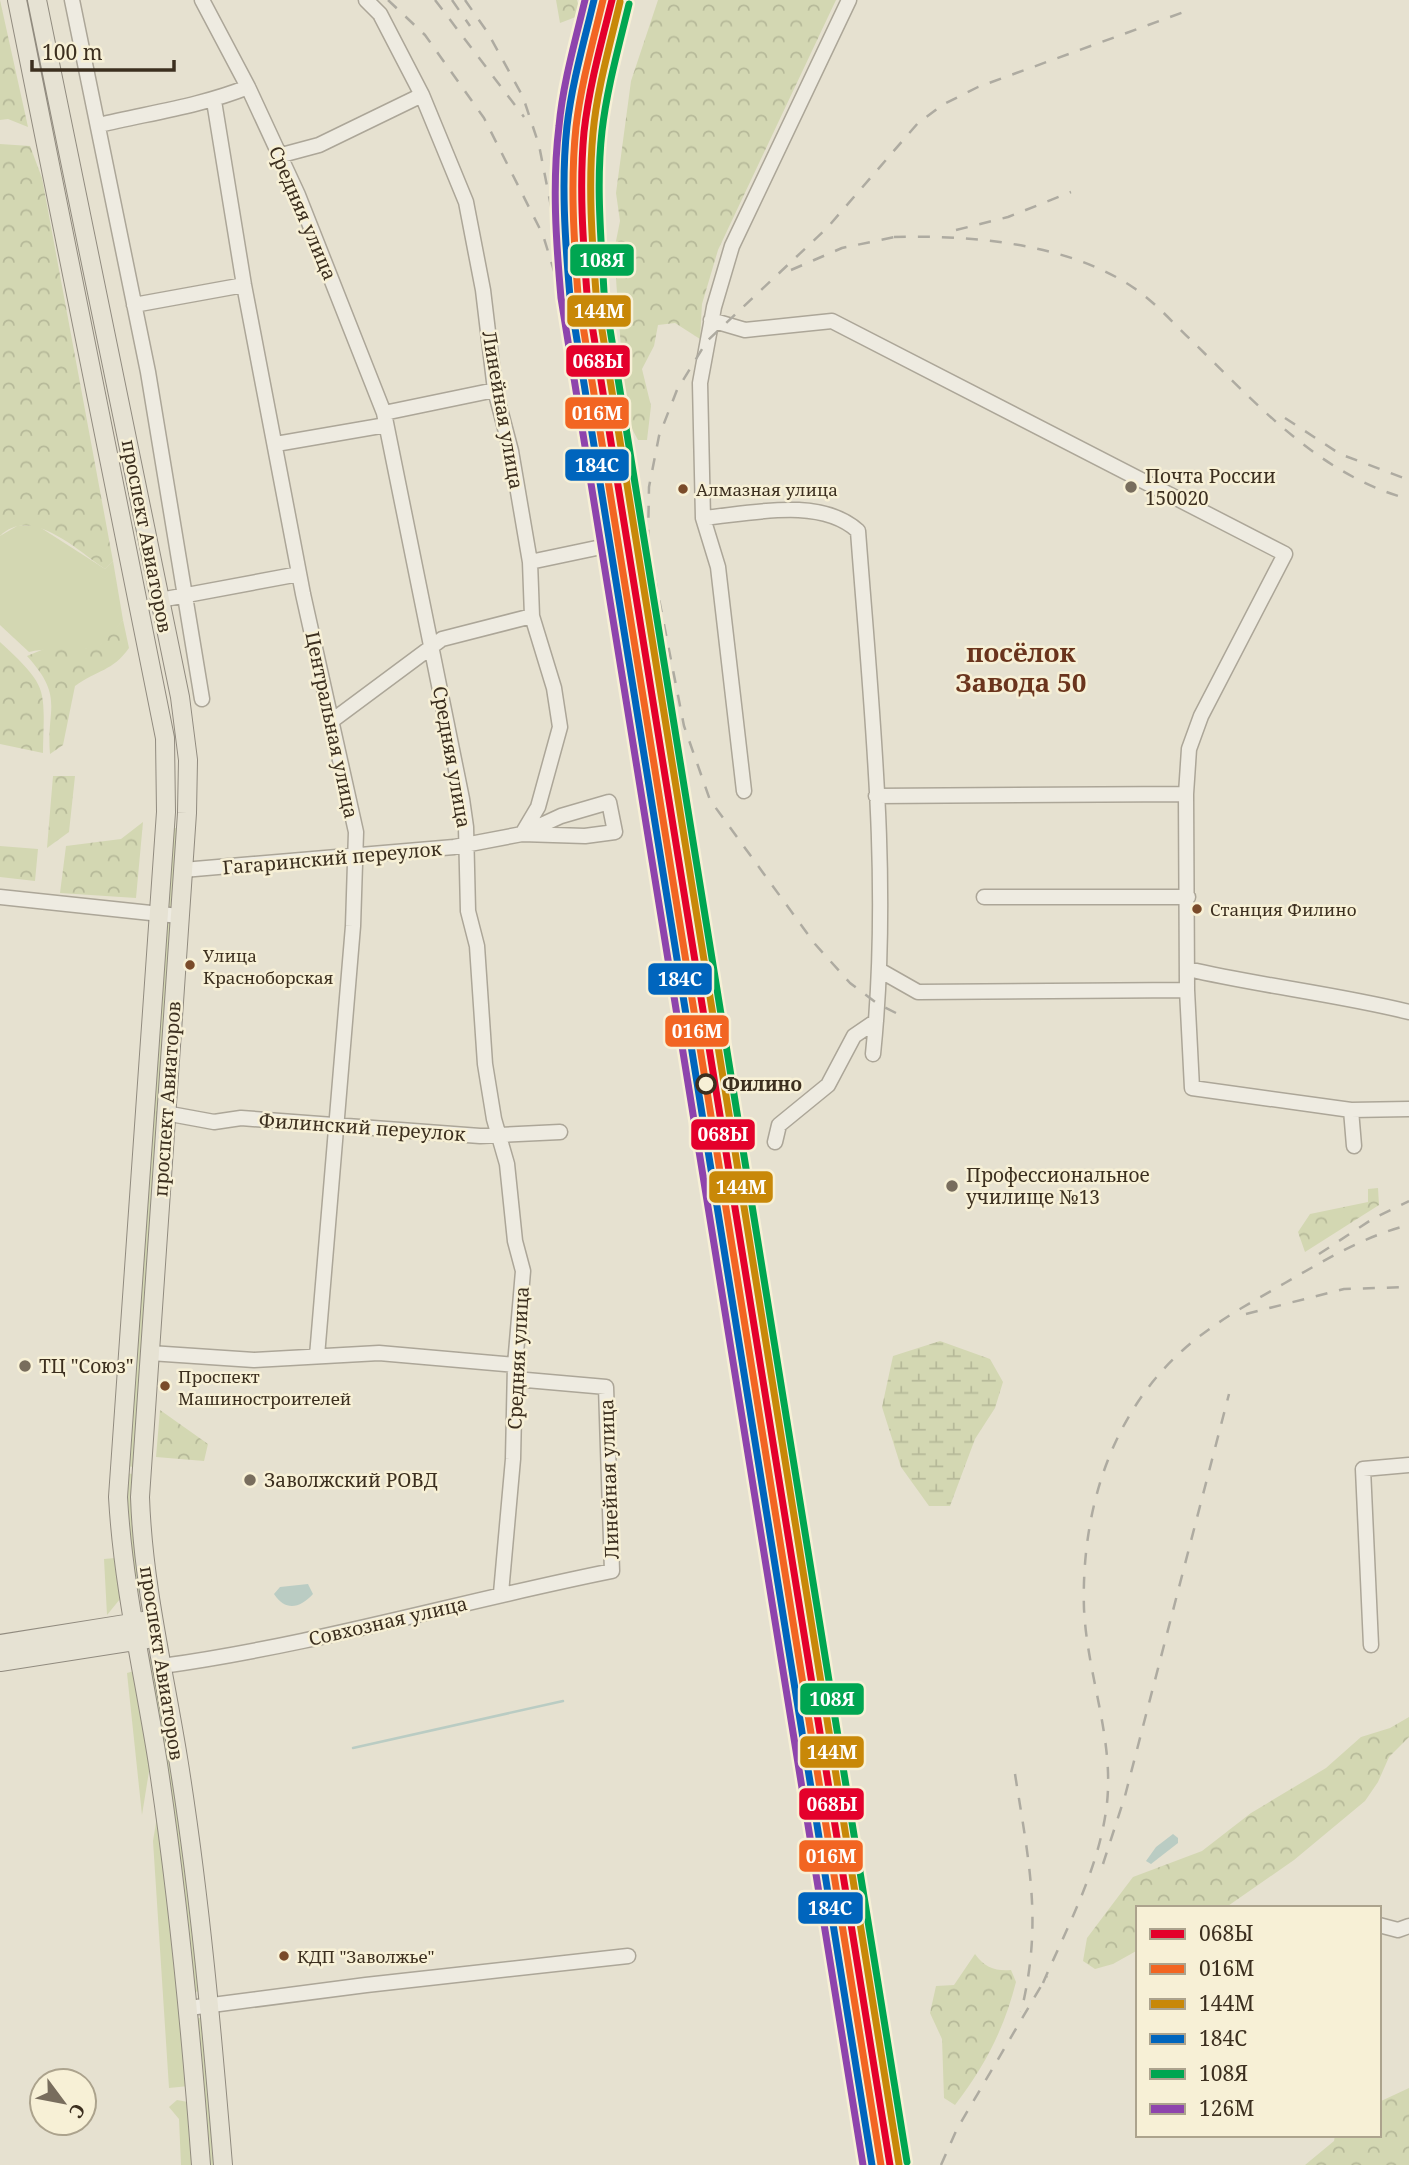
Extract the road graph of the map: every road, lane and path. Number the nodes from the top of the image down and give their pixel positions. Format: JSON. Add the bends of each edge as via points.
{"nodes":[{"id":1,"x":18,"y":0,"type":"edge"},
{"id":2,"x":37,"y":0,"type":"edge"},
{"id":3,"x":72,"y":0,"type":"edge"},
{"id":4,"x":204,"y":0,"type":"edge"},
{"id":5,"x":366,"y":0,"type":"edge"},
{"id":6,"x":849,"y":0,"type":"edge"},
{"id":7,"x":248,"y":87,"type":"junction"},
{"id":8,"x":422,"y":95,"type":"junction"},
{"id":9,"x":214,"y":101,"type":"junction"},
{"id":10,"x":99,"y":125,"type":"junction"},
{"id":11,"x":278,"y":156,"type":"junction"},
{"id":12,"x":244,"y":285,"type":"junction"},
{"id":13,"x":134,"y":305,"type":"junction"},
{"id":14,"x":711,"y":320,"type":"junction"},
{"id":15,"x":495,"y":390,"type":"junction"},
{"id":16,"x":385,"y":419,"type":"junction"},
{"id":17,"x":276,"y":444,"type":"junction"},
{"id":18,"x":703,"y":518,"type":"junction"},
{"id":19,"x":606,"y":546,"type":"dead end"},
{"id":20,"x":530,"y":562,"type":"junction"},
{"id":21,"x":299,"y":573,"type":"junction"},
{"id":22,"x":186,"y":595,"type":"junction"},
{"id":23,"x":160,"y":600,"type":"junction"},
{"id":24,"x":532,"y":616,"type":"junction"},
{"id":25,"x":431,"y":646,"type":"junction"},
{"id":26,"x":202,"y":699,"type":"dead end"},
{"id":27,"x":333,"y":720,"type":"junction"},
{"id":28,"x":744,"y":791,"type":"dead end"},
{"id":29,"x":1186,"y":794,"type":"junction"},
{"id":30,"x":876,"y":796,"type":"junction"},
{"id":31,"x":166,"y":812,"type":"junction"},
{"id":32,"x":187,"y":813,"type":"junction"},
{"id":33,"x":522,"y":834,"type":"junction"},
{"id":34,"x":466,"y":845,"type":"junction"},
{"id":35,"x":357,"y":857,"type":"junction"},
{"id":36,"x":183,"y":870,"type":"junction"},
{"id":37,"x":0,"y":897,"type":"edge"},
{"id":38,"x":984,"y":897,"type":"dead end"},
{"id":39,"x":1188,"y":897,"type":"junction"},
{"id":40,"x":159,"y":914,"type":"junction"},
{"id":41,"x":179,"y":916,"type":"junction"},
{"id":42,"x":1188,"y":969,"type":"junction"},
{"id":43,"x":881,"y":971,"type":"junction"},
{"id":44,"x":1187,"y":990,"type":"junction"},
{"id":45,"x":1409,"y":1012,"type":"edge"},
{"id":46,"x":876,"y":1021,"type":"junction"},
{"id":47,"x":873,"y":1054,"type":"dead end"},
{"id":48,"x":1409,"y":1109,"type":"edge"},
{"id":49,"x":1351,"y":1110,"type":"junction"},
{"id":50,"x":166,"y":1113,"type":"junction"},
{"id":51,"x":335,"y":1125,"type":"junction"},
{"id":52,"x":561,"y":1132,"type":"dead end"},
{"id":53,"x":499,"y":1136,"type":"junction"},
{"id":54,"x":775,"y":1142,"type":"dead end"},
{"id":55,"x":1354,"y":1146,"type":"dead end"},
{"id":56,"x":150,"y":1353,"type":"junction"},
{"id":57,"x":317,"y":1356,"type":"junction"},
{"id":58,"x":515,"y":1372,"type":"junction"},
{"id":59,"x":1409,"y":1465,"type":"edge"},
{"id":60,"x":612,"y":1571,"type":"joint"},
{"id":61,"x":501,"y":1593,"type":"junction"},
{"id":62,"x":155,"y":1619,"type":"junction"},
{"id":63,"x":134,"y":1622,"type":"junction"},
{"id":64,"x":158,"y":1637,"type":"junction"},
{"id":65,"x":137,"y":1641,"type":"junction"},
{"id":66,"x":0,"y":1644,"type":"edge"},
{"id":67,"x":1371,"y":1644,"type":"dead end"},
{"id":68,"x":0,"y":1662,"type":"edge"},
{"id":69,"x":162,"y":1666,"type":"junction"},
{"id":70,"x":1381,"y":1926,"type":"edge"},
{"id":71,"x":1409,"y":1926,"type":"edge"},
{"id":72,"x":628,"y":1956,"type":"dead end"},
{"id":73,"x":210,"y":2006,"type":"junction"},
{"id":74,"x":189,"y":2008,"type":"junction"},
{"id":75,"x":201,"y":2165,"type":"edge"},
{"id":76,"x":223,"y":2165,"type":"edge"}],
"edges":[{"from":1,"to":31,"type":"main road","name":"проспект Авиаторов","via":[[161,705]]},
{"from":2,"to":23,"type":"main road","name":"проспект Авиаторов"},
{"from":3,"to":10,"type":"street","name":"проспект Авиаторов"},
{"from":4,"to":7,"type":"street","name":"Средняя улица"},
{"from":5,"to":8,"type":"street","name":"Линейная улица","via":[[380,14]]},
{"from":6,"to":14,"type":"street","via":[[741,225]]},
{"from":7,"to":9,"type":"street"},
{"from":7,"to":11,"type":"street","name":"Средняя улица"},
{"from":8,"to":11,"type":"street","via":[[319,145]]},
{"from":8,"to":15,"type":"street","name":"Линейная улица","via":[[467,202]]},
{"from":9,"to":10,"type":"street"},
{"from":9,"to":12,"type":"street","name":"Центральная улица"},
{"from":10,"to":13,"type":"street","name":"проспект Авиаторов"},
{"from":11,"to":16,"type":"street","name":"Средняя улица","via":[[298,195]]},
{"from":12,"to":13,"type":"street"},
{"from":12,"to":17,"type":"street","name":"Центральная улица"},
{"from":13,"to":22,"type":"street","name":"проспект Авиаторов"},
{"from":14,"to":18,"type":"street","via":[[699,401]]},
{"from":14,"to":29,"type":"street","via":[[745,330],[832,321],[1285,554],[1196,727],[1189,749]]},
{"from":15,"to":16,"type":"street"},
{"from":15,"to":20,"type":"street","name":"Линейная улица","via":[[511,451]]},
{"from":16,"to":17,"type":"street"},
{"from":16,"to":25,"type":"street","name":"Средняя улица"},
{"from":17,"to":21,"type":"street","name":"Центральная улица"},
{"from":18,"to":28,"type":"street","via":[[718,567]]},
{"from":18,"to":30,"type":"street","via":[[805,512],[837,518],[858,531]]},
{"from":19,"to":20,"type":"street"},
{"from":20,"to":24,"type":"street","name":"Линейная улица"},
{"from":21,"to":22,"type":"street"},
{"from":21,"to":27,"type":"street","name":"Центральная улица"},
{"from":22,"to":23,"type":"street"},
{"from":22,"to":26,"type":"street","name":"проспект Авиаторов"},
{"from":23,"to":32,"type":"main road","name":"проспект Авиаторов","via":[[188,760]]},
{"from":24,"to":25,"type":"street","via":[[467,631]]},
{"from":24,"to":33,"type":"street","name":"Линейная улица","via":[[554,688],[560,727],[538,807]]},
{"from":25,"to":27,"type":"street"},
{"from":25,"to":34,"type":"street","name":"Средняя улица","via":[[462,799]]},
{"from":27,"to":35,"type":"street","name":"Центральная улица","via":[[349,790]]},
{"from":29,"to":30,"type":"street"},
{"from":29,"to":39,"type":"street"},
{"from":30,"to":43,"type":"street"},
{"from":31,"to":32,"type":"street"},
{"from":31,"to":40,"type":"main road","name":"проспект Авиаторов"},
{"from":32,"to":36,"type":"main road","name":"проспект Авиаторов"},
{"from":33,"to":33,"type":"street","name":"Гагаринский переулок","via":[[585,836],[615,832],[609,802]]},
{"from":33,"to":34,"type":"street","name":"Гагаринский переулок"},
{"from":34,"to":35,"type":"street","name":"Гагаринский переулок"},
{"from":34,"to":53,"type":"street","name":"Средняя улица","via":[[485,1064]]},
{"from":35,"to":36,"type":"street","name":"Гагаринский переулок"},
{"from":35,"to":51,"type":"street","name":"Центральная улица"},
{"from":36,"to":41,"type":"main road","name":"проспект Авиаторов"},
{"from":37,"to":40,"type":"street"},
{"from":38,"to":39,"type":"street"},
{"from":39,"to":42,"type":"street"},
{"from":40,"to":41,"type":"street"},
{"from":40,"to":63,"type":"main road","name":"проспект Авиаторов","via":[[118,1497]]},
{"from":41,"to":50,"type":"main road","name":"проспект Авиаторов"},
{"from":42,"to":44,"type":"street"},
{"from":42,"to":45,"type":"street"},
{"from":43,"to":44,"type":"street","via":[[918,992]]},
{"from":43,"to":46,"type":"street"},
{"from":44,"to":49,"type":"street","via":[[1192,1088]]},
{"from":46,"to":47,"type":"street"},
{"from":46,"to":54,"type":"street","via":[[854,1036],[828,1085],[779,1125]]},
{"from":48,"to":49,"type":"street"},
{"from":49,"to":55,"type":"street"},
{"from":50,"to":51,"type":"street","name":"Филинский переулок","via":[[214,1122],[240,1118]]},
{"from":50,"to":56,"type":"main road","name":"проспект Авиаторов"},
{"from":51,"to":53,"type":"street","name":"Филинский переулок"},
{"from":51,"to":57,"type":"street","name":"Центральная улица"},
{"from":52,"to":53,"type":"street","name":"Филинский переулок"},
{"from":53,"to":58,"type":"street","name":"Средняя улица","via":[[523,1271]]},
{"from":56,"to":57,"type":"street","via":[[254,1360]]},
{"from":56,"to":62,"type":"main road","name":"проспект Авиаторов","via":[[141,1497],[143,1552]]},
{"from":57,"to":58,"type":"street","via":[[379,1353]]},
{"from":58,"to":60,"type":"street","name":"Линейная улица","via":[[606,1387]]},
{"from":58,"to":61,"type":"street","name":"Средняя улица","via":[[513,1459]]},
{"from":59,"to":67,"type":"street","via":[[1363,1469]]},
{"from":60,"to":61,"type":"street","name":"Совхозная улица"},
{"from":61,"to":69,"type":"street","name":"Совхозная улица","via":[[253,1653]]},
{"from":62,"to":63,"type":"main road"},
{"from":62,"to":64,"type":"main road","name":"проспект Авиаторов"},
{"from":63,"to":65,"type":"main road","name":"проспект Авиаторов"},
{"from":63,"to":66,"type":"main road"},
{"from":64,"to":65,"type":"main road"},
{"from":64,"to":69,"type":"main road","name":"проспект Авиаторов"},
{"from":65,"to":68,"type":"main road"},
{"from":65,"to":74,"type":"main road","name":"проспект Авиаторов"},
{"from":69,"to":73,"type":"main road","name":"проспект Авиаторов"},
{"from":70,"to":71,"type":"street","via":[[1398,1930]]},
{"from":72,"to":73,"type":"street"},
{"from":73,"to":74,"type":"street"},
{"from":73,"to":76,"type":"main road","name":"проспект Авиаторов"},
{"from":74,"to":75,"type":"main road","name":"проспект Авиаторов"}]}
